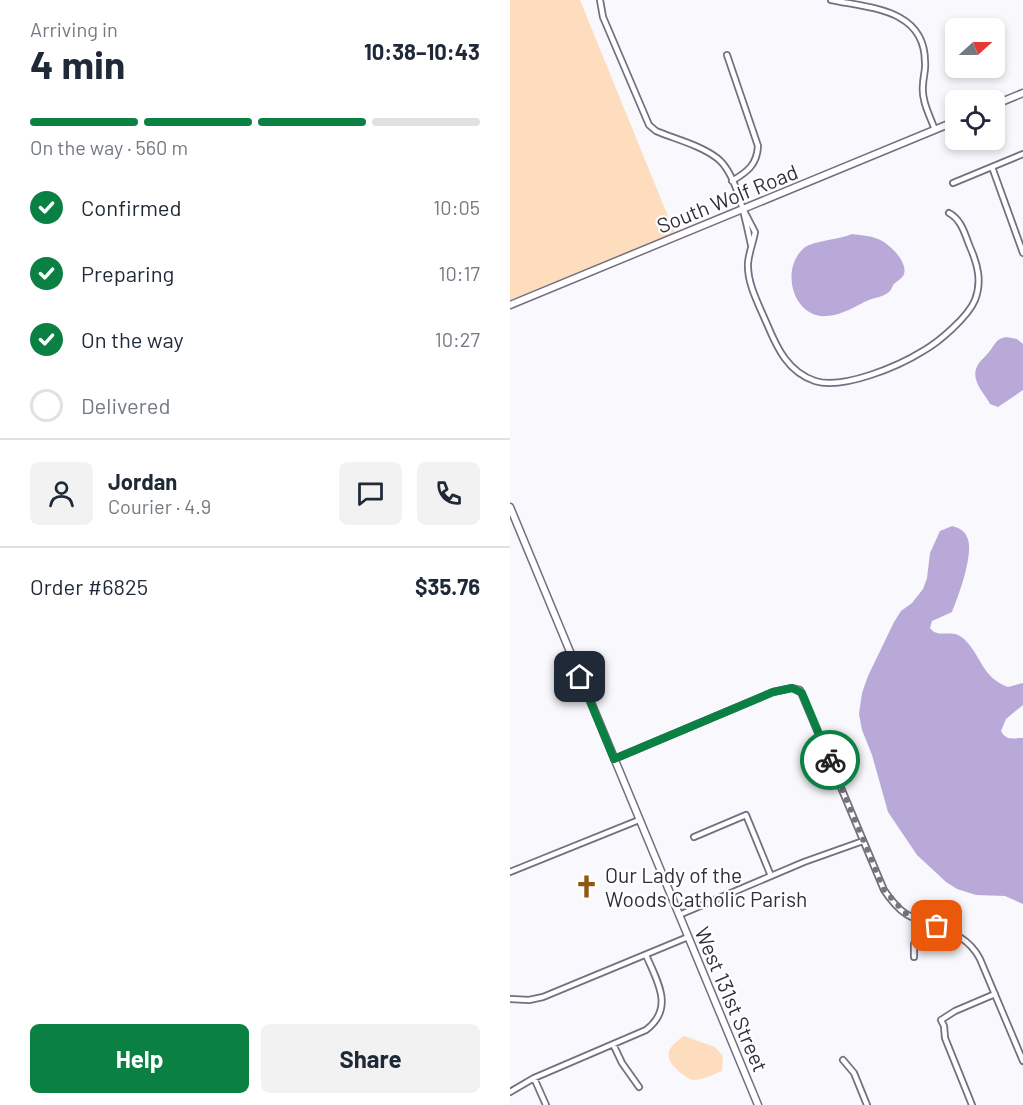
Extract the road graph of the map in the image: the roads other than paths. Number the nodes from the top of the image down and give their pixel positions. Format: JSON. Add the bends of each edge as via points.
{"nodes":[{"id":1,"x":600,"y":0,"type":"edge"},
{"id":2,"x":831,"y":0,"type":"edge"},
{"id":3,"x":727,"y":55,"type":"dead end"},
{"id":4,"x":1022,"y":96,"type":"edge"},
{"id":5,"x":1005,"y":101,"type":"edge"},
{"id":6,"x":945,"y":126,"type":"edge"},
{"id":7,"x":935,"y":130,"type":"junction"},
{"id":8,"x":1023,"y":154,"type":"edge"},
{"id":9,"x":992,"y":167,"type":"junction"},
{"id":10,"x":732,"y":181,"type":"junction"},
{"id":11,"x":953,"y":183,"type":"dead end"},
{"id":12,"x":743,"y":209,"type":"junction"},
{"id":13,"x":949,"y":213,"type":"dead end"},
{"id":14,"x":1023,"y":253,"type":"edge"},
{"id":15,"x":510,"y":304,"type":"edge"},
{"id":16,"x":510,"y":507,"type":"edge"},
{"id":17,"x":614,"y":759,"type":"junction"},
{"id":18,"x":639,"y":820,"type":"junction"},
{"id":19,"x":694,"y":837,"type":"dead end"},
{"id":20,"x":863,"y":841,"type":"junction"},
{"id":21,"x":511,"y":870,"type":"edge"},
{"id":22,"x":771,"y":876,"type":"junction"},
{"id":23,"x":679,"y":915,"type":"junction"},
{"id":24,"x":923,"y":921,"type":"junction"},
{"id":25,"x":688,"y":937,"type":"junction"},
{"id":26,"x":646,"y":955,"type":"junction"},
{"id":27,"x":914,"y":957,"type":"dead end"},
{"id":28,"x":995,"y":994,"type":"junction"},
{"id":29,"x":510,"y":999,"type":"edge"},
{"id":30,"x":613,"y":1044,"type":"junction"},
{"id":31,"x":843,"y":1060,"type":"dead end"},
{"id":32,"x":1023,"y":1061,"type":"edge"},
{"id":33,"x":534,"y":1078,"type":"junction"},
{"id":34,"x":639,"y":1087,"type":"dead end"},
{"id":35,"x":510,"y":1092,"type":"edge"},
{"id":36,"x":546,"y":1105,"type":"edge"},
{"id":37,"x":758,"y":1105,"type":"edge"},
{"id":38,"x":867,"y":1105,"type":"edge"},
{"id":39,"x":972,"y":1105,"type":"edge"}],
"edges":[{"from":1,"to":10,"type":"street","via":[[603,17],[649,125],[710,153],[727,169]]},
{"from":2,"to":7,"type":"street","via":[[897,14],[915,30],[924,46],[923,92]]},
{"from":3,"to":10,"type":"street","via":[[758,146],[751,168]]},
{"from":4,"to":5,"type":"street"},
{"from":6,"to":7,"type":"street","name":"South Wolf Road"},
{"from":7,"to":12,"type":"street","name":"South Wolf Road"},
{"from":8,"to":9,"type":"street"},
{"from":9,"to":11,"type":"street"},
{"from":9,"to":14,"type":"street"},
{"from":10,"to":12,"type":"street"},
{"from":12,"to":13,"type":"street","via":[[751,246],[748,278],[779,352],[794,369],[808,377],[843,383],[924,351],[972,305],[978,286],[977,266],[960,224]]},
{"from":12,"to":15,"type":"street","name":"South Wolf Road"},
{"from":16,"to":17,"type":"street","name":"West 131st Street"},
{"from":17,"to":18,"type":"street","name":"West 131st Street"},
{"from":17,"to":20,"type":"street","via":[[773,692],[797,689]]},
{"from":18,"to":21,"type":"street"},
{"from":18,"to":23,"type":"street","name":"West 131st Street"},
{"from":19,"to":22,"type":"street","via":[[746,815]]},
{"from":20,"to":22,"type":"street"},
{"from":20,"to":24,"type":"street","via":[[889,898],[905,913]]},
{"from":22,"to":23,"type":"street"},
{"from":23,"to":25,"type":"street","name":"West 131st Street"},
{"from":24,"to":27,"type":"street","via":[[914,944]]},
{"from":24,"to":28,"type":"street","via":[[958,935],[972,946]]},
{"from":25,"to":26,"type":"street"},
{"from":25,"to":37,"type":"street","name":"West 131st Street"},
{"from":26,"to":29,"type":"street","via":[[543,997]]},
{"from":26,"to":30,"type":"street","via":[[661,990],[661,1011],[646,1030]]},
{"from":28,"to":32,"type":"street"},
{"from":28,"to":39,"type":"street","via":[[941,1020]]},
{"from":30,"to":33,"type":"street"},
{"from":30,"to":34,"type":"street"},
{"from":31,"to":38,"type":"street","via":[[854,1073]]},
{"from":33,"to":35,"type":"street"},
{"from":33,"to":36,"type":"street"}]}
